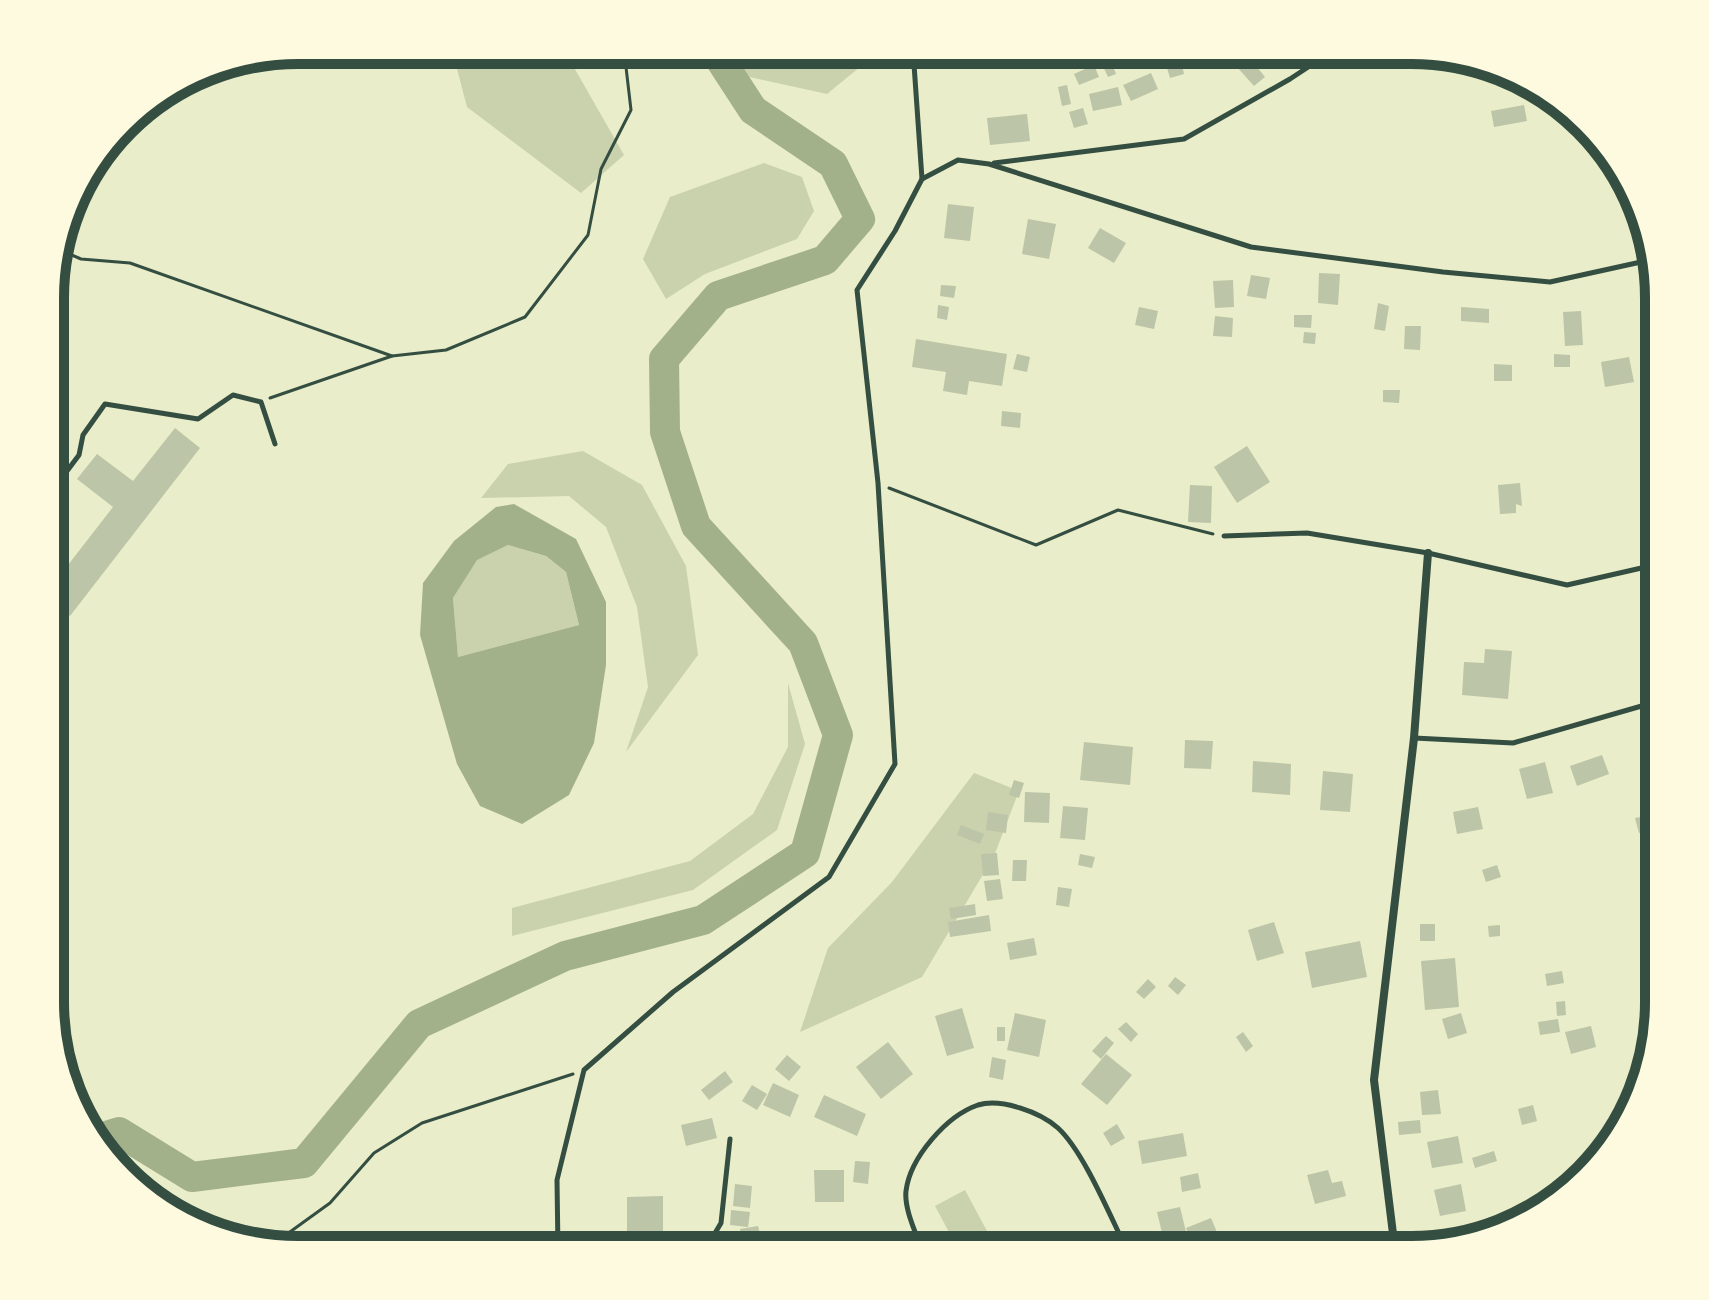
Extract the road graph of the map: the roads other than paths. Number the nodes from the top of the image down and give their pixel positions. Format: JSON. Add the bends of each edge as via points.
{"nodes":[{"id":1,"x":914,"y":65,"type":"edge"},
{"id":2,"x":1311,"y":65,"type":"edge"},
{"id":3,"x":989,"y":164,"type":"junction"},
{"id":4,"x":922,"y":179,"type":"junction"},
{"id":5,"x":1642,"y":262,"type":"edge"},
{"id":6,"x":275,"y":444,"type":"dead end"},
{"id":7,"x":64,"y":475,"type":"edge"},
{"id":8,"x":1224,"y":536,"type":"road end"},
{"id":9,"x":1428,"y":553,"type":"junction"},
{"id":10,"x":1645,"y":567,"type":"edge"},
{"id":11,"x":1644,"y":705,"type":"edge"},
{"id":12,"x":1414,"y":738,"type":"junction"},
{"id":13,"x":730,"y":1139,"type":"dead end"},
{"id":14,"x":558,"y":1235,"type":"edge"},
{"id":15,"x":714,"y":1235,"type":"edge"},
{"id":16,"x":916,"y":1236,"type":"edge"},
{"id":17,"x":1120,"y":1236,"type":"edge"},
{"id":18,"x":1393,"y":1236,"type":"edge"}],
"edges":[{"from":1,"to":4,"type":"lane"},
{"from":2,"to":3,"type":"lane","via":[[1184,139]]},
{"from":3,"to":4,"type":"lane","via":[[958,160]]},
{"from":3,"to":5,"type":"lane","via":[[1251,247],[1550,282]]},
{"from":4,"to":14,"type":"lane","via":[[857,290],[878,483],[895,764],[829,877],[673,992],[584,1070],[557,1180]]},
{"from":6,"to":7,"type":"lane","via":[[261,402],[233,395],[198,419],[105,404]]},
{"from":8,"to":9,"type":"lane","via":[[1307,533]]},
{"from":9,"to":10,"type":"lane","via":[[1567,585]]},
{"from":9,"to":12,"type":"street"},
{"from":11,"to":12,"type":"lane","via":[[1513,743]]},
{"from":12,"to":18,"type":"street","via":[[1374,1080]]},
{"from":13,"to":15,"type":"lane","via":[[721,1223]]},
{"from":16,"to":17,"type":"lane","via":[[906,1193],[916,1160],[946,1124],[979,1105],[1023,1106],[1058,1128],[1084,1164]]}]}
